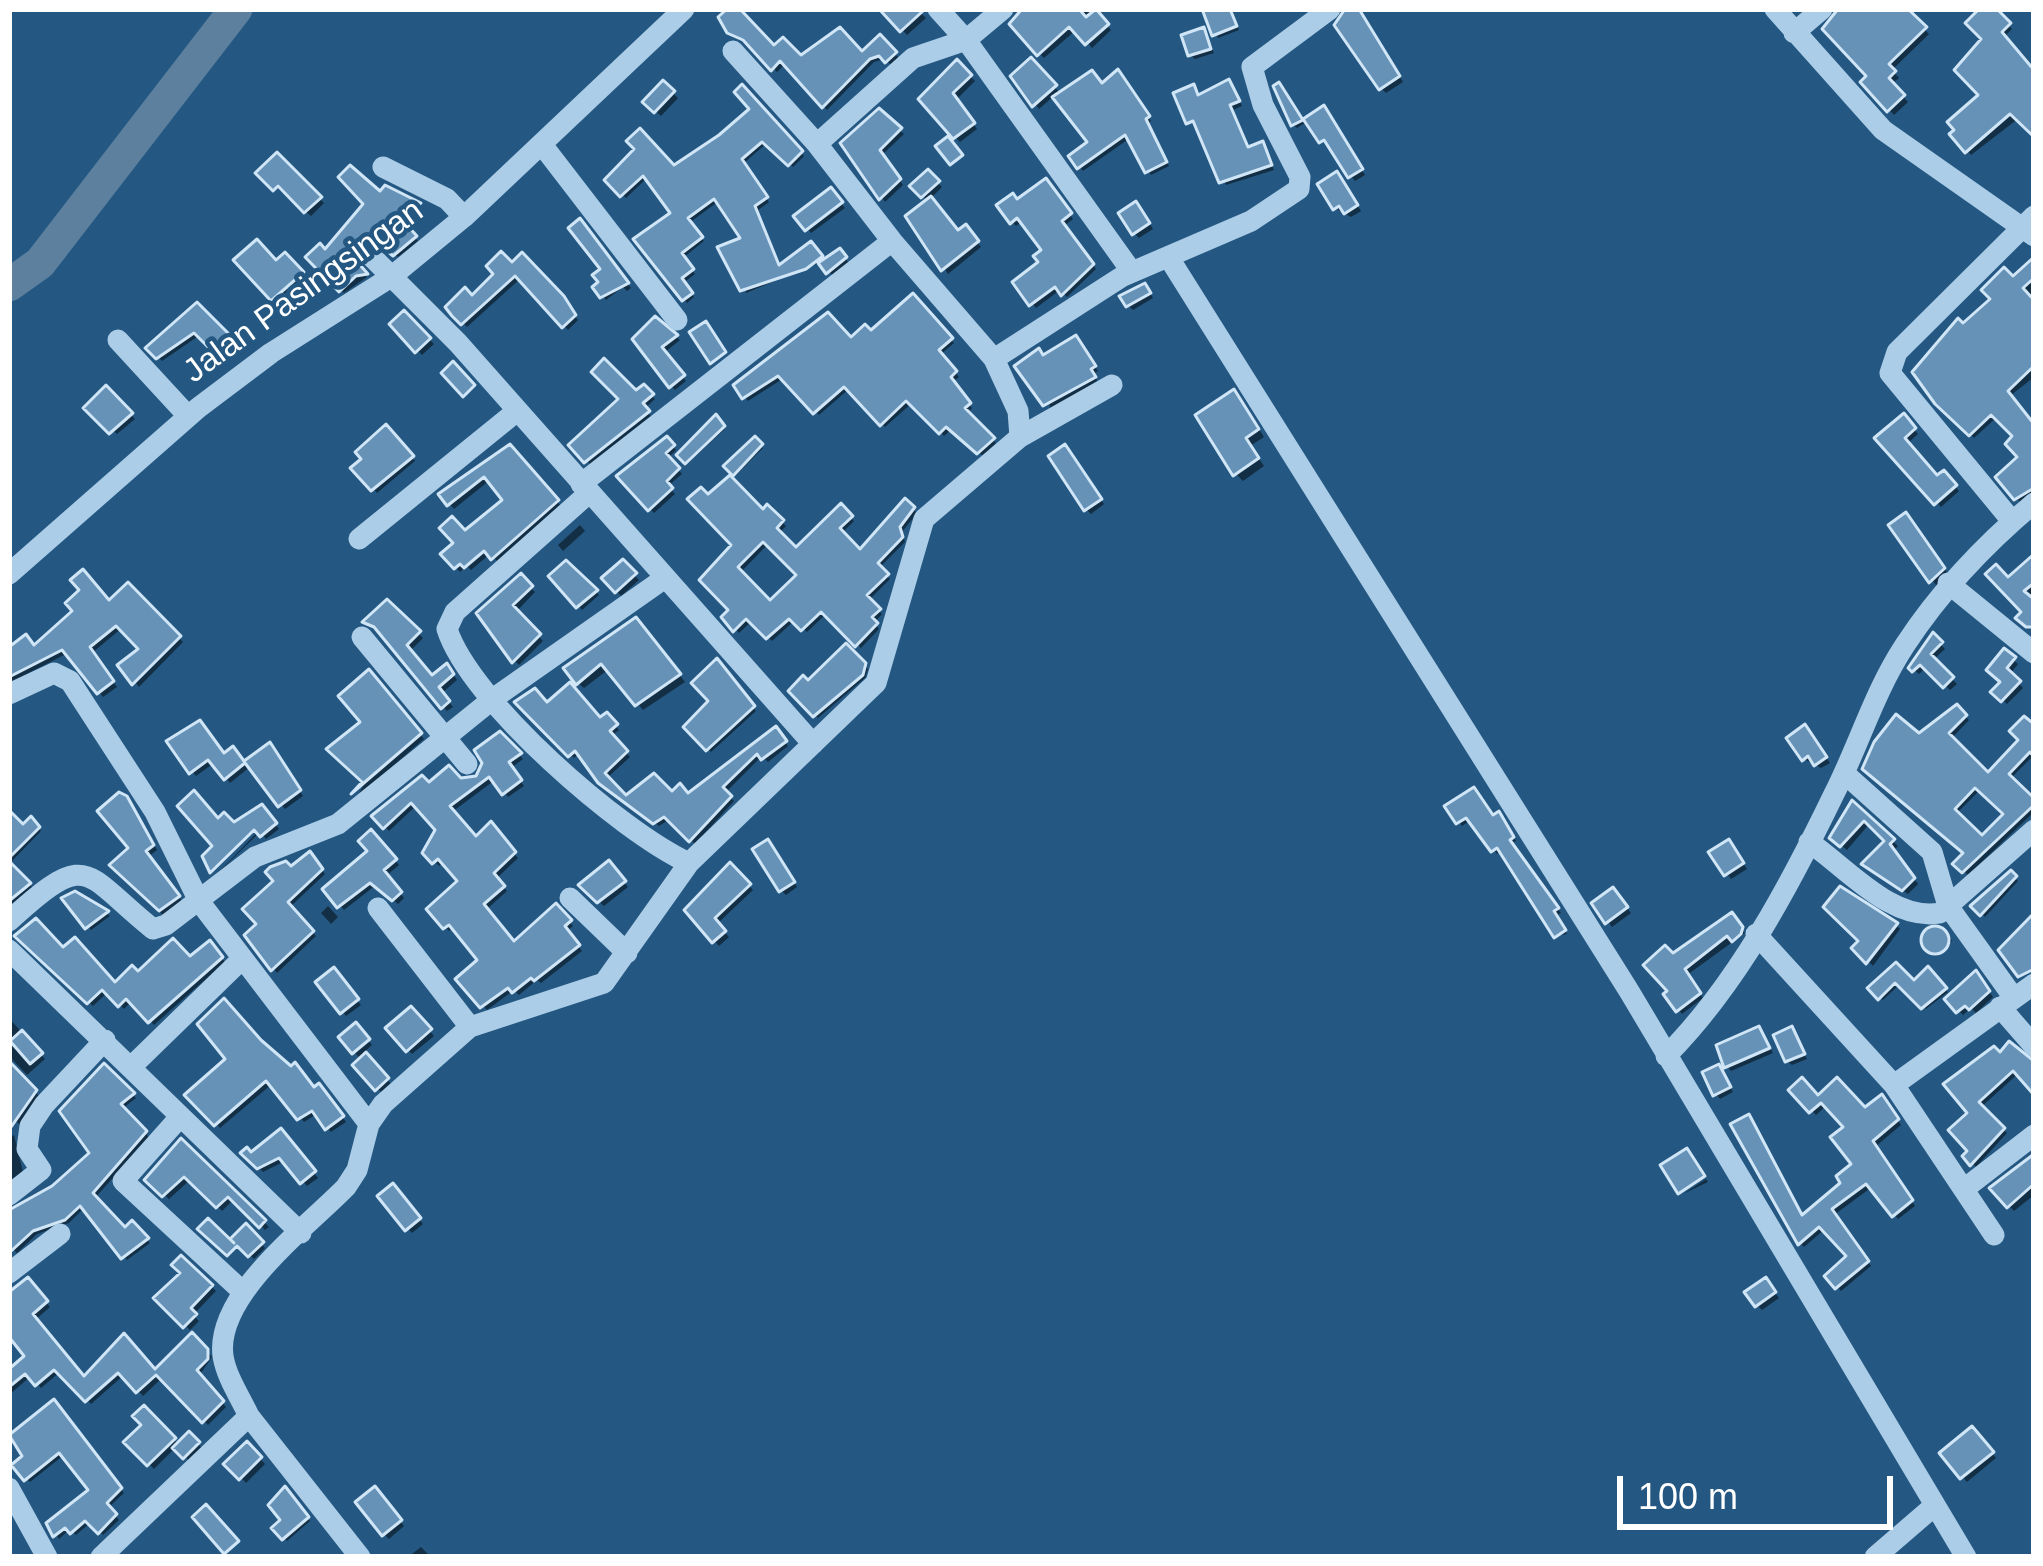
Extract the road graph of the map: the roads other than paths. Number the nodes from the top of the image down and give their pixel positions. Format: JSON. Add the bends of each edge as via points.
{"nodes":[{"id":1,"x":684,"y":9,"type":"edge"},
{"id":2,"x":938,"y":9,"type":"edge"},
{"id":3,"x":1004,"y":9,"type":"edge"},
{"id":4,"x":1330,"y":9,"type":"edge"},
{"id":5,"x":1775,"y":9,"type":"edge"},
{"id":6,"x":1822,"y":9,"type":"edge"},
{"id":7,"x":1794,"y":33,"type":"junction"},
{"id":8,"x":966,"y":40,"type":"junction"},
{"id":9,"x":733,"y":51,"type":"dead end"},
{"id":10,"x":817,"y":144,"type":"junction"},
{"id":11,"x":547,"y":151,"type":"junction"},
{"id":12,"x":383,"y":167,"type":"dead end"},
{"id":13,"x":464,"y":217,"type":"junction"},
{"id":14,"x":2030,"y":225,"type":"edge"},
{"id":15,"x":892,"y":241,"type":"junction"},
{"id":16,"x":366,"y":251,"type":"dead end"},
{"id":17,"x":1168,"y":257,"type":"junction"},
{"id":18,"x":1132,"y":272,"type":"junction"},
{"id":19,"x":402,"y":288,"type":"junction"},
{"id":20,"x":677,"y":320,"type":"dead end"},
{"id":21,"x":118,"y":340,"type":"dead end"},
{"id":22,"x":994,"y":359,"type":"junction"},
{"id":23,"x":1112,"y":385,"type":"dead end"},
{"id":24,"x":518,"y":411,"type":"junction"},
{"id":25,"x":188,"y":416,"type":"junction"},
{"id":26,"x":1020,"y":437,"type":"junction"},
{"id":27,"x":585,"y":488,"type":"junction"},
{"id":28,"x":2034,"y":503,"type":"edge"},
{"id":29,"x":2012,"y":521,"type":"junction"},
{"id":30,"x":358,"y":539,"type":"dead end"},
{"id":31,"x":9,"y":574,"type":"edge"},
{"id":32,"x":665,"y":578,"type":"junction"},
{"id":33,"x":1948,"y":583,"type":"junction"},
{"id":34,"x":362,"y":637,"type":"dead end"},
{"id":35,"x":2034,"y":653,"type":"edge"},
{"id":36,"x":9,"y":694,"type":"edge"},
{"id":37,"x":494,"y":698,"type":"junction"},
{"id":38,"x":446,"y":737,"type":"junction"},
{"id":39,"x":813,"y":743,"type":"junction"},
{"id":40,"x":467,"y":764,"type":"dead end"},
{"id":41,"x":1844,"y":772,"type":"junction"},
{"id":42,"x":2034,"y":830,"type":"edge"},
{"id":43,"x":1809,"y":842,"type":"junction"},
{"id":44,"x":689,"y":863,"type":"junction"},
{"id":45,"x":571,"y":898,"type":"dead end"},
{"id":46,"x":199,"y":901,"type":"junction"},
{"id":47,"x":1948,"y":906,"type":"junction"},
{"id":48,"x":378,"y":908,"type":"dead end"},
{"id":49,"x":9,"y":921,"type":"edge"},
{"id":50,"x":1756,"y":934,"type":"junction"},
{"id":51,"x":9,"y":950,"type":"edge"},
{"id":52,"x":627,"y":953,"type":"junction"},
{"id":53,"x":242,"y":960,"type":"junction"},
{"id":54,"x":2034,"y":984,"type":"edge"},
{"id":55,"x":2007,"y":1002,"type":"junction"},
{"id":56,"x":470,"y":1027,"type":"junction"},
{"id":57,"x":105,"y":1040,"type":"junction"},
{"id":58,"x":2034,"y":1046,"type":"edge"},
{"id":59,"x":1666,"y":1056,"type":"junction"},
{"id":60,"x":131,"y":1067,"type":"junction"},
{"id":61,"x":1894,"y":1085,"type":"junction"},
{"id":62,"x":180,"y":1117,"type":"junction"},
{"id":63,"x":369,"y":1124,"type":"junction"},
{"id":64,"x":2034,"y":1135,"type":"edge"},
{"id":65,"x":1964,"y":1190,"type":"junction"},
{"id":66,"x":9,"y":1195,"type":"edge"},
{"id":67,"x":302,"y":1233,"type":"junction"},
{"id":68,"x":60,"y":1234,"type":"dead end"},
{"id":69,"x":1994,"y":1234,"type":"dead end"},
{"id":70,"x":10,"y":1272,"type":"edge"},
{"id":71,"x":242,"y":1292,"type":"junction"},
{"id":72,"x":249,"y":1416,"type":"junction"},
{"id":73,"x":9,"y":1488,"type":"edge"},
{"id":74,"x":1933,"y":1507,"type":"junction"},
{"id":75,"x":47,"y":1557,"type":"edge"},
{"id":76,"x":100,"y":1557,"type":"edge"},
{"id":77,"x":360,"y":1557,"type":"edge"},
{"id":78,"x":1875,"y":1557,"type":"edge"},
{"id":79,"x":1966,"y":1557,"type":"edge"}],
"edges":[{"from":1,"to":11,"type":"street","name":"Jalan Pasingsingan"},
{"from":2,"to":8,"type":"street"},
{"from":3,"to":8,"type":"street"},
{"from":4,"to":17,"type":"street","via":[[1252,67],[1300,190]]},
{"from":5,"to":7,"type":"street"},
{"from":6,"to":7,"type":"street"},
{"from":7,"to":14,"type":"street","via":[[1883,130]]},
{"from":8,"to":10,"type":"street","via":[[913,58]]},
{"from":8,"to":18,"type":"street"},
{"from":9,"to":10,"type":"street"},
{"from":10,"to":15,"type":"street"},
{"from":11,"to":13,"type":"street","name":"Jalan Pasingsingan"},
{"from":11,"to":20,"type":"street"},
{"from":12,"to":13,"type":"street","via":[[447,199]]},
{"from":13,"to":19,"type":"street","name":"Jalan Pasingsingan"},
{"from":14,"to":29,"type":"street","via":[[1897,352],[1890,373]]},
{"from":15,"to":22,"type":"street"},
{"from":15,"to":27,"type":"street"},
{"from":16,"to":19,"type":"street"},
{"from":17,"to":18,"type":"street"},
{"from":17,"to":59,"type":"street"},
{"from":18,"to":22,"type":"street"},
{"from":19,"to":24,"type":"street"},
{"from":19,"to":25,"type":"street","name":"Jalan Pasingsingan","via":[[271,353]]},
{"from":21,"to":25,"type":"street"},
{"from":22,"to":26,"type":"street","via":[[1018,411]]},
{"from":23,"to":26,"type":"street"},
{"from":24,"to":27,"type":"street"},
{"from":24,"to":30,"type":"street"},
{"from":25,"to":31,"type":"street","name":"Jalan Pasingsingan"},
{"from":26,"to":39,"type":"street","via":[[924,519],[876,683]]},
{"from":27,"to":32,"type":"street"},
{"from":27,"to":37,"type":"street","via":[[450,621],[450,639]]},
{"from":28,"to":29,"type":"street"},
{"from":29,"to":33,"type":"street"},
{"from":32,"to":37,"type":"street"},
{"from":32,"to":39,"type":"street"},
{"from":33,"to":35,"type":"street"},
{"from":33,"to":41,"type":"street","via":[[1903,648]]},
{"from":34,"to":38,"type":"street"},
{"from":36,"to":46,"type":"street","via":[[54,673],[70,681],[154,812]]},
{"from":37,"to":38,"type":"street"},
{"from":37,"to":44,"type":"street","via":[[614,819]]},
{"from":38,"to":40,"type":"street"},
{"from":38,"to":46,"type":"street","via":[[338,824],[255,857]]},
{"from":39,"to":44,"type":"street"},
{"from":41,"to":43,"type":"street"},
{"from":41,"to":47,"type":"street","via":[[1932,852]]},
{"from":42,"to":47,"type":"street"},
{"from":43,"to":47,"type":"street","via":[[1910,914]]},
{"from":43,"to":50,"type":"street"},
{"from":44,"to":52,"type":"street"},
{"from":45,"to":52,"type":"street"},
{"from":46,"to":49,"type":"street","via":[[153,929],[101,881],[72,876]]},
{"from":46,"to":53,"type":"street"},
{"from":47,"to":55,"type":"street"},
{"from":48,"to":56,"type":"street"},
{"from":50,"to":59,"type":"street"},
{"from":50,"to":61,"type":"street"},
{"from":51,"to":57,"type":"street"},
{"from":52,"to":56,"type":"street","via":[[593,990]]},
{"from":53,"to":60,"type":"street"},
{"from":53,"to":63,"type":"street"},
{"from":54,"to":55,"type":"street"},
{"from":55,"to":58,"type":"street"},
{"from":55,"to":61,"type":"street"},
{"from":56,"to":63,"type":"street"},
{"from":57,"to":60,"type":"street"},
{"from":57,"to":66,"type":"street","via":[[37,1116],[27,1149],[41,1170]]},
{"from":59,"to":74,"type":"street"},
{"from":60,"to":62,"type":"street"},
{"from":61,"to":65,"type":"street"},
{"from":62,"to":67,"type":"street"},
{"from":62,"to":71,"type":"street","via":[[122,1179]]},
{"from":63,"to":67,"type":"street","via":[[357,1170]]},
{"from":64,"to":65,"type":"street"},
{"from":65,"to":69,"type":"street"},
{"from":67,"to":71,"type":"street"},
{"from":68,"to":70,"type":"street"},
{"from":71,"to":72,"type":"street","via":[[225,1323],[224,1360]]},
{"from":72,"to":76,"type":"street"},
{"from":72,"to":77,"type":"street"},
{"from":73,"to":75,"type":"street"},
{"from":74,"to":78,"type":"street"},
{"from":74,"to":79,"type":"street"}]}
